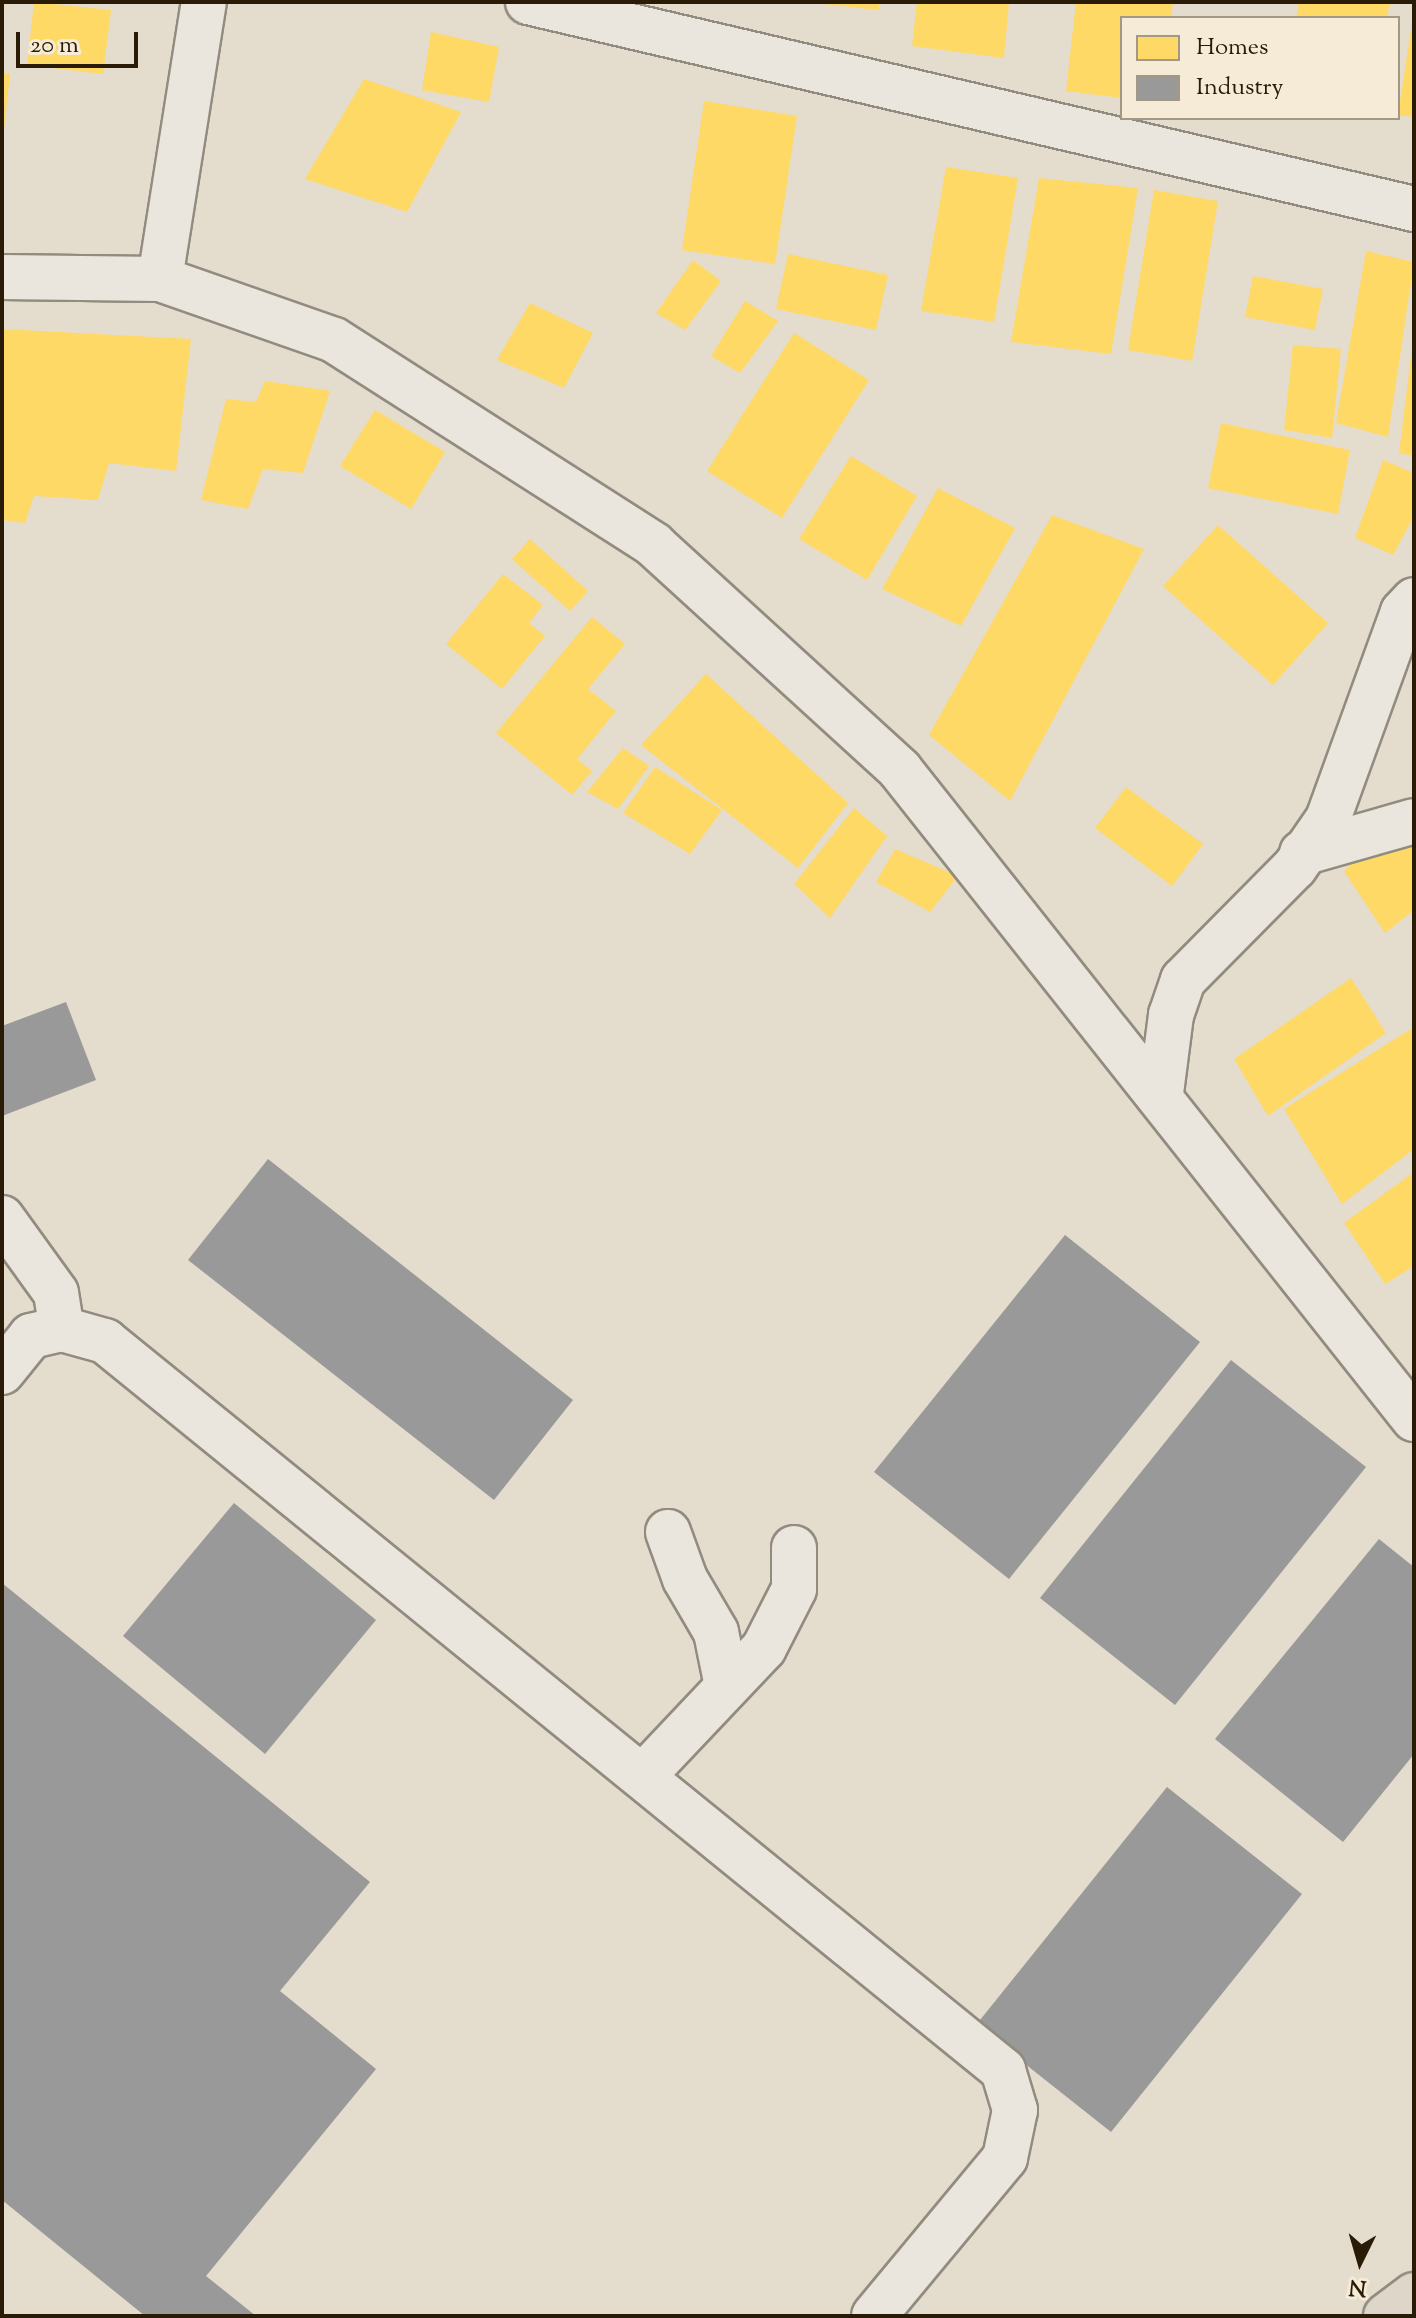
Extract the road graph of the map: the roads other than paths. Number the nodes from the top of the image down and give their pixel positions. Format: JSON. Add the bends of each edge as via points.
{"nodes":[{"id":1,"x":204,"y":2,"type":"edge"},
{"id":2,"x":528,"y":2,"type":"edge"},
{"id":3,"x":1414,"y":209,"type":"edge"},
{"id":4,"x":2,"y":277,"type":"edge"},
{"id":5,"x":160,"y":279,"type":"junction"},
{"id":6,"x":1414,"y":600,"type":"edge"},
{"id":7,"x":1401,"y":665,"type":"edge"},
{"id":8,"x":1414,"y":821,"type":"edge"},
{"id":9,"x":1302,"y":853,"type":"junction"},
{"id":10,"x":1161,"y":1093,"type":"junction"},
{"id":11,"x":2,"y":1218,"type":"edge"},
{"id":12,"x":62,"y":1329,"type":"junction"},
{"id":13,"x":2,"y":1372,"type":"edge"},
{"id":14,"x":1414,"y":1419,"type":"edge"},
{"id":15,"x":668,"y":1532,"type":"dead end"},
{"id":16,"x":794,"y":1548,"type":"dead end"},
{"id":17,"x":727,"y":1686,"type":"junction"},
{"id":18,"x":643,"y":1776,"type":"junction"},
{"id":19,"x":1414,"y":2295,"type":"edge"},
{"id":20,"x":874,"y":2316,"type":"edge"},
{"id":21,"x":1386,"y":2316,"type":"edge"}],
"edges":[{"from":1,"to":5,"type":"street"},
{"from":2,"to":3,"type":"street"},
{"from":4,"to":5,"type":"street"},
{"from":5,"to":10,"type":"street","via":[[334,340],[654,545],[900,770]]},
{"from":6,"to":7,"type":"street","via":[[1403,612]]},
{"from":7,"to":9,"type":"street","via":[[1328,819]]},
{"from":8,"to":9,"type":"street"},
{"from":9,"to":10,"type":"street","via":[[1295,867],[1183,980],[1171,1015]]},
{"from":10,"to":14,"type":"street"},
{"from":11,"to":12,"type":"street","via":[[56,1293]]},
{"from":12,"to":13,"type":"street","via":[[31,1336]]},
{"from":12,"to":18,"type":"street","via":[[105,1341]]},
{"from":15,"to":17,"type":"street","via":[[685,1579],[716,1632]]},
{"from":16,"to":17,"type":"street","via":[[794,1589],[764,1648]]},
{"from":17,"to":18,"type":"street"},
{"from":18,"to":20,"type":"street","via":[[1003,2070],[1015,2110],[1005,2158]]},
{"from":19,"to":21,"type":"main road"}]}
